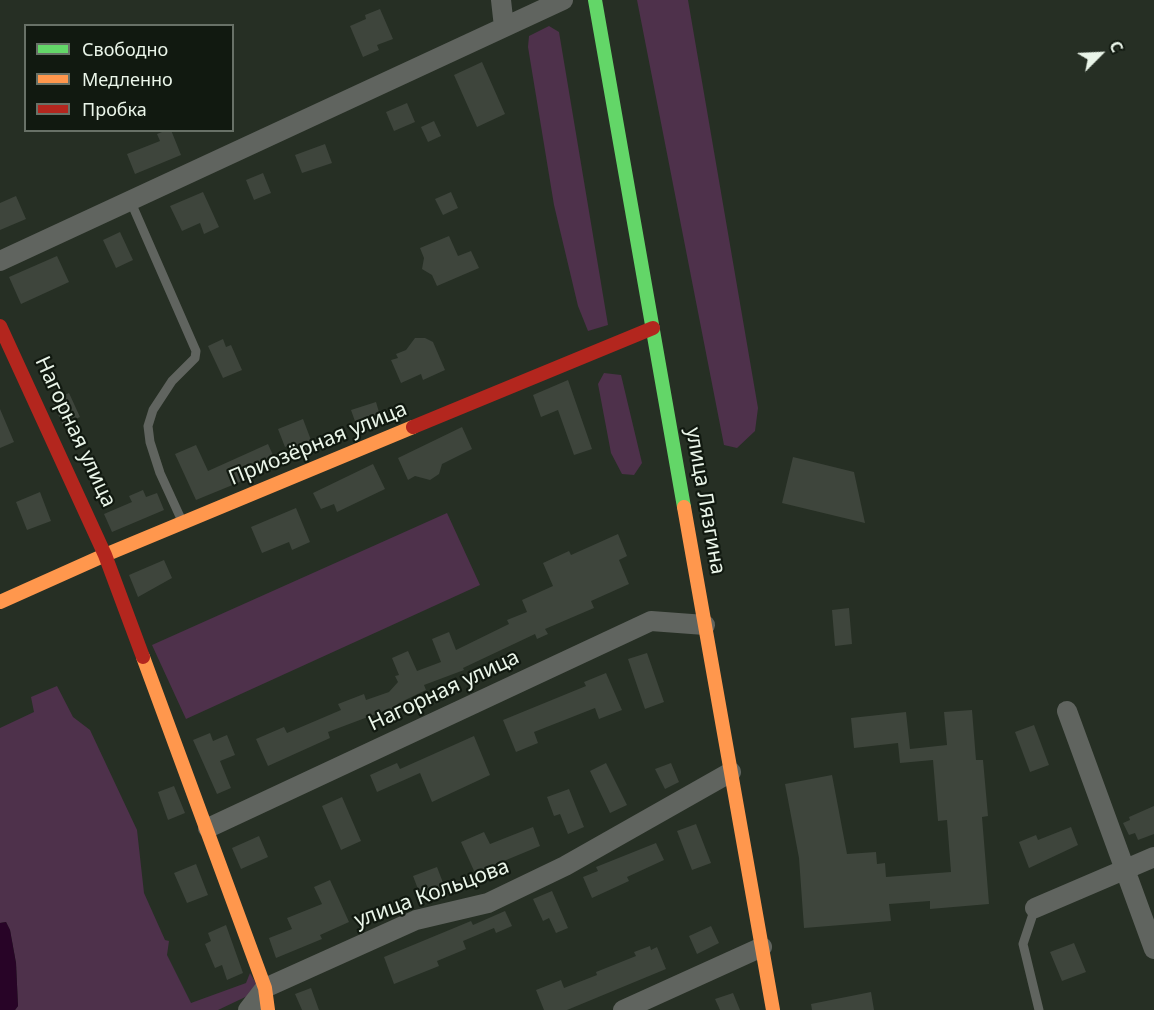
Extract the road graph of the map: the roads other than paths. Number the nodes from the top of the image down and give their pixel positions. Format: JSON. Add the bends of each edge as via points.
{"nodes":[{"id":1,"x":501,"y":0,"type":"edge"},
{"id":2,"x":563,"y":0,"type":"edge"},
{"id":3,"x":595,"y":0,"type":"edge"},
{"id":4,"x":504,"y":27,"type":"junction"},
{"id":5,"x":130,"y":200,"type":"junction"},
{"id":6,"x":0,"y":261,"type":"edge"},
{"id":7,"x":0,"y":326,"type":"edge"},
{"id":8,"x":653,"y":328,"type":"junction"},
{"id":9,"x":183,"y":523,"type":"junction"},
{"id":10,"x":105,"y":555,"type":"junction"},
{"id":11,"x":1,"y":599,"type":"edge"},
{"id":12,"x":705,"y":626,"type":"junction"},
{"id":13,"x":1066,"y":711,"type":"dead end"},
{"id":14,"x":731,"y":772,"type":"junction"},
{"id":15,"x":208,"y":828,"type":"junction"},
{"id":16,"x":1154,"y":857,"type":"edge"},
{"id":17,"x":1126,"y":869,"type":"junction"},
{"id":18,"x":1035,"y":908,"type":"joint"},
{"id":19,"x":762,"y":947,"type":"junction"},
{"id":20,"x":1154,"y":949,"type":"edge"},
{"id":21,"x":265,"y":988,"type":"junction"},
{"id":22,"x":248,"y":1010,"type":"edge"},
{"id":23,"x":268,"y":1010,"type":"edge"},
{"id":24,"x":623,"y":1010,"type":"edge"},
{"id":25,"x":773,"y":1010,"type":"edge"},
{"id":26,"x":1039,"y":1010,"type":"edge"}],
"edges":[{"from":1,"to":4,"type":"street"},
{"from":2,"to":4,"type":"street"},
{"from":3,"to":8,"type":"street","name":"улица Лязгина"},
{"from":4,"to":5,"type":"street"},
{"from":5,"to":6,"type":"street"},
{"from":5,"to":9,"type":"lane","via":[[196,351],[195,358],[172,381],[153,410],[148,426],[160,473]]},
{"from":7,"to":10,"type":"street","name":"Нагорная улица"},
{"from":8,"to":9,"type":"street","name":"Приозёрная улица"},
{"from":8,"to":12,"type":"street","name":"улица Лязгина"},
{"from":9,"to":10,"type":"street","name":"Приозёрная улица"},
{"from":10,"to":11,"type":"street","name":"Приозёрная улица"},
{"from":10,"to":15,"type":"street","name":"Нагорная улица"},
{"from":12,"to":14,"type":"street","name":"улица Лязгина"},
{"from":12,"to":15,"type":"street","name":"Нагорная улица","via":[[651,621]]},
{"from":13,"to":17,"type":"street"},
{"from":14,"to":19,"type":"street","name":"улица Лязгина"},
{"from":14,"to":21,"type":"street","name":"улица Кольцова","via":[[565,866],[488,903],[416,920]]},
{"from":15,"to":21,"type":"street","name":"Нагорная улица"},
{"from":16,"to":17,"type":"street"},
{"from":17,"to":18,"type":"street"},
{"from":17,"to":20,"type":"street"},
{"from":18,"to":26,"type":"lane","via":[[1023,944]]},
{"from":19,"to":24,"type":"street"},
{"from":19,"to":25,"type":"street","name":"улица Лязгина"},
{"from":21,"to":22,"type":"street","name":"улица Кольцова"},
{"from":21,"to":23,"type":"street","name":"Нагорная улица"}]}
